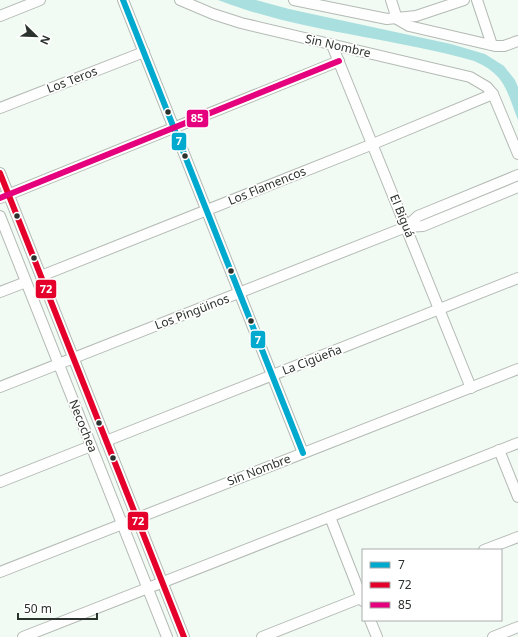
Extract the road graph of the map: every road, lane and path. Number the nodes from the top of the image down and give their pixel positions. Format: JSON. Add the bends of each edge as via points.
{"nodes":[{"id":1,"x":123,"y":0,"type":"edge"},
{"id":2,"x":180,"y":0,"type":"edge"},
{"id":3,"x":298,"y":0,"type":"edge"},
{"id":4,"x":391,"y":0,"type":"edge"},
{"id":5,"x":464,"y":0,"type":"edge"},
{"id":6,"x":477,"y":0,"type":"edge"},
{"id":7,"x":36,"y":1,"type":"edge"},
{"id":8,"x":0,"y":16,"type":"edge"},
{"id":9,"x":397,"y":19,"type":"junction"},
{"id":10,"x":518,"y":42,"type":"edge"},
{"id":11,"x":332,"y":45,"type":"junction"},
{"id":12,"x":492,"y":45,"type":"junction"},
{"id":13,"x":144,"y":52,"type":"junction"},
{"id":14,"x":339,"y":61,"type":"junction"},
{"id":15,"x":493,"y":94,"type":"junction"},
{"id":16,"x":0,"y":108,"type":"edge"},
{"id":17,"x":174,"y":128,"type":"junction"},
{"id":18,"x":373,"y":144,"type":"junction"},
{"id":19,"x":518,"y":154,"type":"edge"},
{"id":20,"x":0,"y":173,"type":"edge"},
{"id":21,"x":518,"y":175,"type":"edge"},
{"id":22,"x":518,"y":187,"type":"edge"},
{"id":23,"x":4,"y":196,"type":"edge"},
{"id":24,"x":207,"y":210,"type":"junction"},
{"id":25,"x":0,"y":216,"type":"edge"},
{"id":26,"x":406,"y":227,"type":"junction"},
{"id":27,"x":41,"y":276,"type":"junction"},
{"id":28,"x":518,"y":278,"type":"edge"},
{"id":29,"x":26,"y":282,"type":"junction"},
{"id":30,"x":0,"y":292,"type":"edge"},
{"id":31,"x":240,"y":293,"type":"junction"},
{"id":32,"x":439,"y":309,"type":"junction"},
{"id":33,"x":73,"y":358,"type":"junction"},
{"id":34,"x":59,"y":364,"type":"junction"},
{"id":35,"x":518,"y":369,"type":"edge"},
{"id":36,"x":272,"y":375,"type":"junction"},
{"id":37,"x":0,"y":387,"type":"edge"},
{"id":38,"x":471,"y":388,"type":"junction"},
{"id":39,"x":106,"y":441,"type":"junction"},
{"id":40,"x":518,"y":443,"type":"edge"},
{"id":41,"x":91,"y":446,"type":"junction"},
{"id":42,"x":499,"y":450,"type":"junction"},
{"id":43,"x":303,"y":453,"type":"junction"},
{"id":44,"x":0,"y":482,"type":"edge"},
{"id":45,"x":518,"y":497,"type":"edge"},
{"id":46,"x":330,"y":517,"type":"junction"},
{"id":47,"x":137,"y":518,"type":"junction"},
{"id":48,"x":122,"y":524,"type":"junction"},
{"id":49,"x":518,"y":537,"type":"edge"},
{"id":50,"x":487,"y":549,"type":"edge"},
{"id":51,"x":0,"y":572,"type":"edge"},
{"id":52,"x":162,"y":582,"type":"junction"},
{"id":53,"x":148,"y":588,"type":"junction"},
{"id":54,"x":362,"y":597,"type":"edge"},
{"id":55,"x":362,"y":599,"type":"edge"},
{"id":56,"x":370,"y":621,"type":"edge"},
{"id":57,"x":518,"y":627,"type":"edge"},
{"id":58,"x":23,"y":637,"type":"edge"},
{"id":59,"x":167,"y":637,"type":"edge"},
{"id":60,"x":184,"y":637,"type":"edge"},
{"id":61,"x":262,"y":637,"type":"edge"},
{"id":62,"x":377,"y":637,"type":"edge"},
{"id":63,"x":493,"y":637,"type":"edge"}],
"edges":[{"from":1,"to":13,"type":"street"},
{"from":2,"to":11,"type":"street","name":"Sin Nombre","via":[[241,23]]},
{"from":3,"to":9,"type":"street"},
{"from":4,"to":9,"type":"street"},
{"from":5,"to":9,"type":"street","via":[[416,16]]},
{"from":6,"to":12,"type":"street"},
{"from":7,"to":8,"type":"street"},
{"from":9,"to":12,"type":"street","via":[[409,26]]},
{"from":10,"to":12,"type":"street","via":[[504,46]]},
{"from":11,"to":14,"type":"street","name":"El Biguá"},
{"from":11,"to":15,"type":"street","name":"Sin Nombre","via":[[470,77],[487,87]]},
{"from":13,"to":16,"type":"street","name":"Los Teros"},
{"from":13,"to":17,"type":"street"},
{"from":14,"to":17,"type":"street"},
{"from":14,"to":18,"type":"street","name":"El Biguá"},
{"from":15,"to":18,"type":"street","name":"Los Flamencos"},
{"from":15,"to":19,"type":"street"},
{"from":17,"to":23,"type":"street"},
{"from":17,"to":24,"type":"street"},
{"from":18,"to":24,"type":"street","name":"Los Flamencos"},
{"from":18,"to":26,"type":"street","name":"El Biguá"},
{"from":20,"to":23,"type":"street","name":"Necochea"},
{"from":21,"to":26,"type":"street","name":"Los Pingüinos","via":[[418,216]]},
{"from":22,"to":26,"type":"street","name":"Los Pingüinos","via":[[423,226]]},
{"from":23,"to":27,"type":"street","name":"Necochea"},
{"from":24,"to":27,"type":"street","name":"Los Flamencos"},
{"from":24,"to":31,"type":"street"},
{"from":25,"to":29,"type":"street","name":"Necochea"},
{"from":26,"to":31,"type":"street","name":"Los Pingüinos"},
{"from":26,"to":32,"type":"street","name":"El Biguá"},
{"from":27,"to":33,"type":"street","name":"Necochea"},
{"from":28,"to":32,"type":"street","name":"La Cigüeña"},
{"from":29,"to":30,"type":"street"},
{"from":29,"to":34,"type":"street","name":"Necochea"},
{"from":31,"to":33,"type":"street","name":"Los Pingüinos"},
{"from":31,"to":36,"type":"street"},
{"from":32,"to":36,"type":"street","name":"La Cigüeña"},
{"from":32,"to":38,"type":"street","name":"El Biguá"},
{"from":33,"to":34,"type":"street","name":"Los Pingüinos"},
{"from":33,"to":39,"type":"street","name":"Necochea"},
{"from":34,"to":37,"type":"street","name":"Los Pingüinos"},
{"from":34,"to":41,"type":"street","name":"Necochea"},
{"from":35,"to":38,"type":"street","name":"Sin Nombre"},
{"from":36,"to":39,"type":"street","name":"La Cigüeña"},
{"from":36,"to":43,"type":"street"},
{"from":38,"to":43,"type":"street","name":"Sin Nombre"},
{"from":39,"to":47,"type":"street","name":"Necochea"},
{"from":40,"to":42,"type":"street"},
{"from":41,"to":44,"type":"street"},
{"from":41,"to":48,"type":"street","name":"Necochea"},
{"from":42,"to":45,"type":"street"},
{"from":42,"to":46,"type":"street"},
{"from":43,"to":47,"type":"street","name":"Sin Nombre"},
{"from":46,"to":52,"type":"street"},
{"from":46,"to":54,"type":"street"},
{"from":47,"to":48,"type":"street","name":"Sin Nombre"},
{"from":47,"to":52,"type":"street","name":"Necochea"},
{"from":48,"to":51,"type":"street","name":"Sin Nombre"},
{"from":48,"to":53,"type":"street","name":"Necochea"},
{"from":49,"to":50,"type":"street"},
{"from":52,"to":53,"type":"street"},
{"from":52,"to":60,"type":"street","name":"Necochea"},
{"from":53,"to":58,"type":"street"},
{"from":53,"to":59,"type":"street","name":"Necochea"},
{"from":55,"to":61,"type":"street"},
{"from":56,"to":62,"type":"street"},
{"from":57,"to":63,"type":"street"}]}
